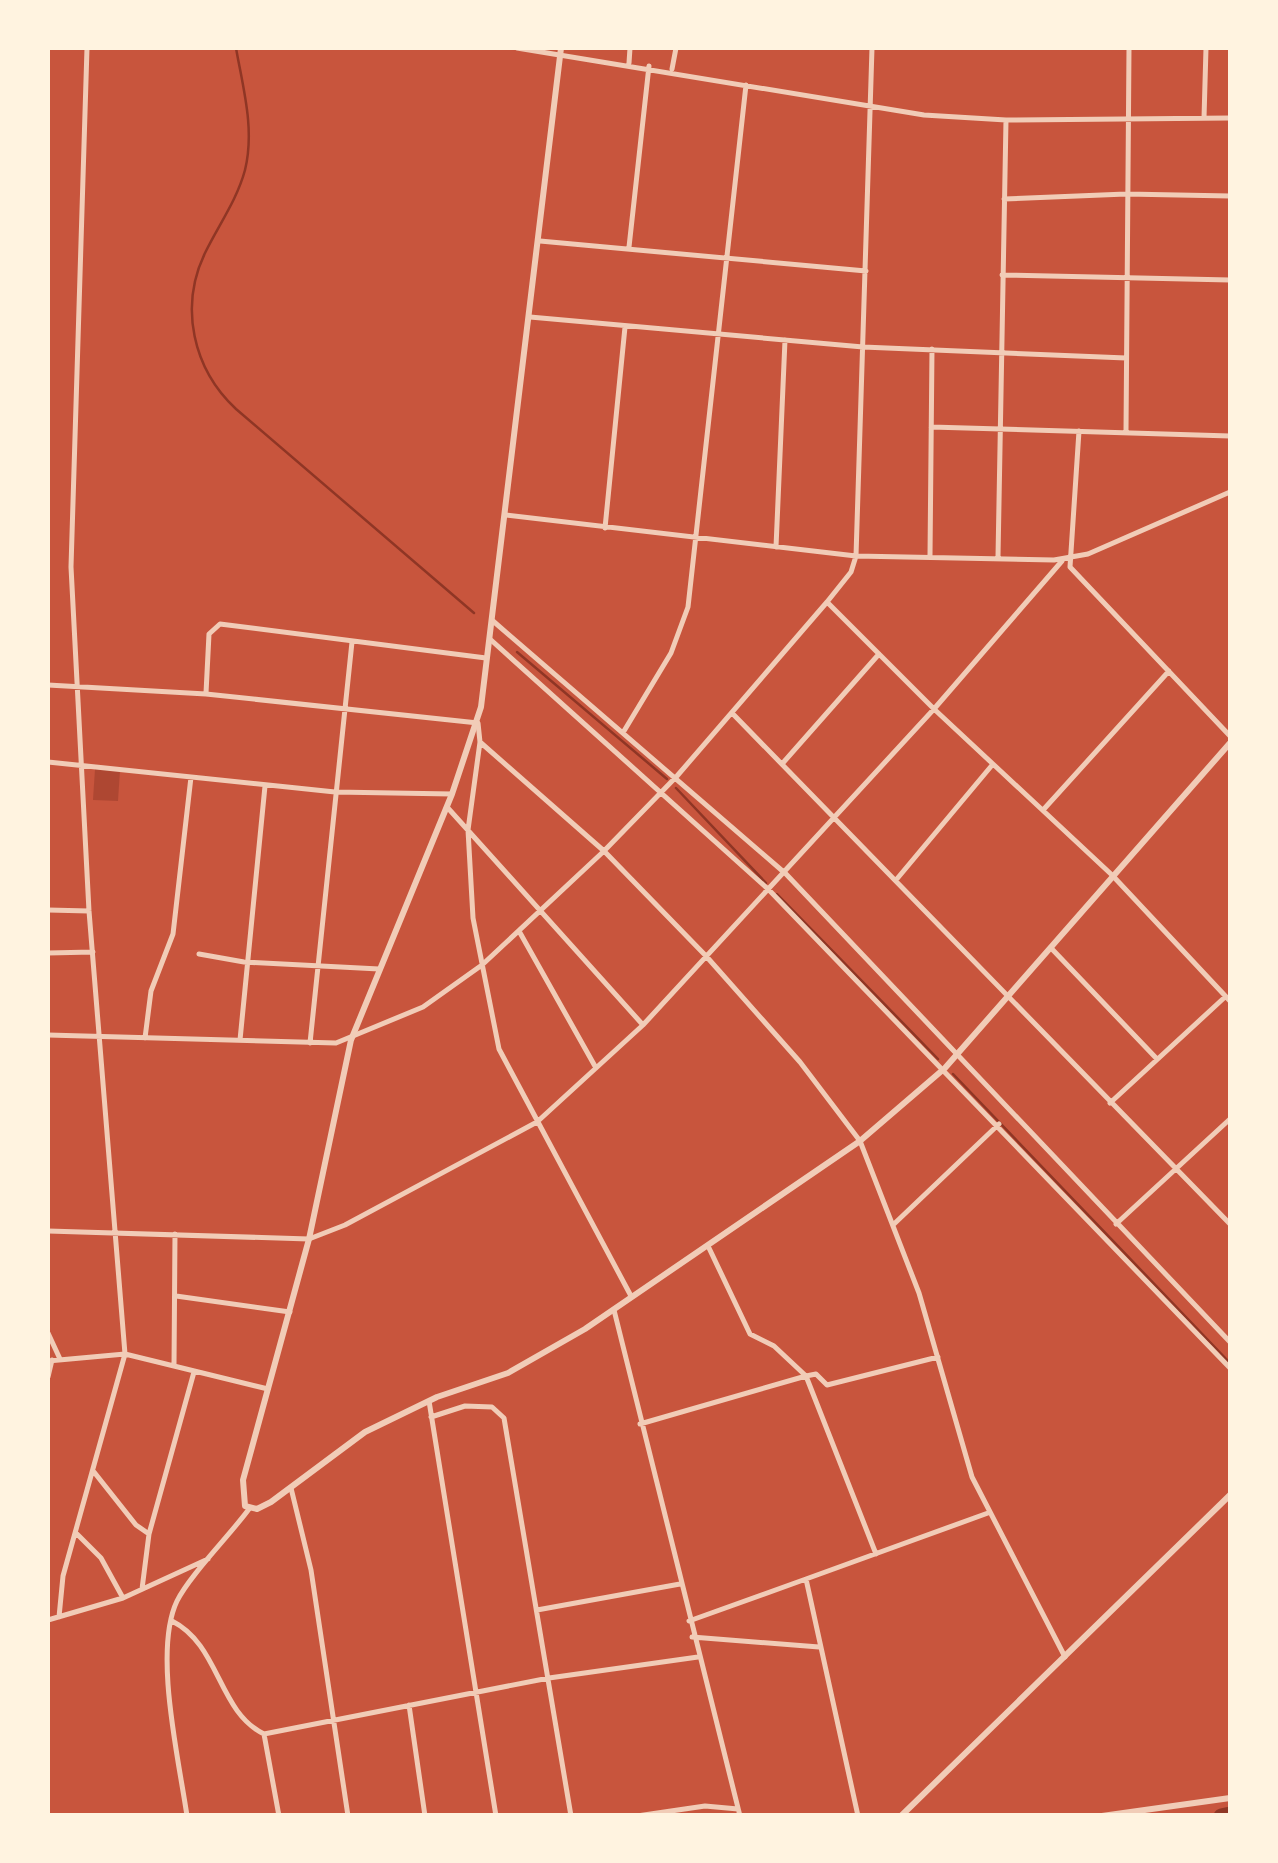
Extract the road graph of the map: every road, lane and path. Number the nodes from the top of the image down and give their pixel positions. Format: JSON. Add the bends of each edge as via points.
{"nodes":[{"id":1,"x":88,"y":48,"type":"edge"},
{"id":2,"x":518,"y":48,"type":"edge"},
{"id":3,"x":630,"y":48,"type":"edge"},
{"id":4,"x":676,"y":48,"type":"edge"},
{"id":5,"x":872,"y":48,"type":"edge"},
{"id":6,"x":1129,"y":48,"type":"edge"},
{"id":7,"x":1206,"y":48,"type":"edge"},
{"id":8,"x":561,"y":50,"type":"edge"},
{"id":9,"x":629,"y":63,"type":"junction"},
{"id":10,"x":649,"y":66,"type":"junction"},
{"id":11,"x":672,"y":70,"type":"junction"},
{"id":12,"x":746,"y":85,"type":"junction"},
{"id":13,"x":870,"y":109,"type":"junction"},
{"id":14,"x":1204,"y":118,"type":"junction"},
{"id":15,"x":1230,"y":118,"type":"edge"},
{"id":16,"x":1128,"y":119,"type":"junction"},
{"id":17,"x":1006,"y":120,"type":"junction"},
{"id":18,"x":1126,"y":194,"type":"junction"},
{"id":19,"x":1230,"y":196,"type":"edge"},
{"id":20,"x":1004,"y":199,"type":"junction"},
{"id":21,"x":540,"y":241,"type":"junction"},
{"id":22,"x":629,"y":248,"type":"junction"},
{"id":23,"x":725,"y":258,"type":"junction"},
{"id":24,"x":866,"y":271,"type":"junction"},
{"id":25,"x":1002,"y":275,"type":"junction"},
{"id":26,"x":1126,"y":277,"type":"junction"},
{"id":27,"x":1230,"y":280,"type":"edge"},
{"id":28,"x":530,"y":317,"type":"junction"},
{"id":29,"x":625,"y":326,"type":"junction"},
{"id":30,"x":716,"y":335,"type":"junction"},
{"id":31,"x":785,"y":340,"type":"junction"},
{"id":32,"x":863,"y":346,"type":"junction"},
{"id":33,"x":932,"y":350,"type":"junction"},
{"id":34,"x":1000,"y":352,"type":"junction"},
{"id":35,"x":1126,"y":358,"type":"junction"},
{"id":36,"x":931,"y":426,"type":"junction"},
{"id":37,"x":999,"y":429,"type":"junction"},
{"id":38,"x":1080,"y":431,"type":"junction"},
{"id":39,"x":1126,"y":432,"type":"junction"},
{"id":40,"x":1230,"y":436,"type":"edge"},
{"id":41,"x":1230,"y":492,"type":"edge"},
{"id":42,"x":506,"y":516,"type":"junction"},
{"id":43,"x":605,"y":528,"type":"junction"},
{"id":44,"x":696,"y":538,"type":"junction"},
{"id":45,"x":776,"y":547,"type":"junction"},
{"id":46,"x":856,"y":556,"type":"junction"},
{"id":47,"x":930,"y":557,"type":"junction"},
{"id":48,"x":998,"y":558,"type":"junction"},
{"id":49,"x":1066,"y":560,"type":"junction"},
{"id":50,"x":827,"y":602,"type":"junction"},
{"id":51,"x":493,"y":621,"type":"junction"},
{"id":52,"x":492,"y":640,"type":"junction"},
{"id":53,"x":352,"y":642,"type":"junction"},
{"id":54,"x":879,"y":654,"type":"junction"},
{"id":55,"x":489,"y":658,"type":"junction"},
{"id":56,"x":1169,"y":672,"type":"junction"},
{"id":57,"x":48,"y":685,"type":"edge"},
{"id":58,"x":80,"y":687,"type":"junction"},
{"id":59,"x":206,"y":694,"type":"junction"},
{"id":60,"x":343,"y":708,"type":"junction"},
{"id":61,"x":934,"y":709,"type":"junction"},
{"id":62,"x":732,"y":713,"type":"junction"},
{"id":63,"x":478,"y":723,"type":"junction"},
{"id":64,"x":624,"y":731,"type":"junction"},
{"id":65,"x":1230,"y":740,"type":"edge"},
{"id":66,"x":480,"y":742,"type":"junction"},
{"id":67,"x":48,"y":762,"type":"edge"},
{"id":68,"x":993,"y":764,"type":"junction"},
{"id":69,"x":82,"y":765,"type":"junction"},
{"id":70,"x":782,"y":765,"type":"junction"},
{"id":71,"x":677,"y":776,"type":"junction"},
{"id":72,"x":191,"y":777,"type":"junction"},
{"id":73,"x":266,"y":786,"type":"junction"},
{"id":74,"x":664,"y":790,"type":"junction"},
{"id":75,"x":335,"y":792,"type":"junction"},
{"id":76,"x":452,"y":794,"type":"junction"},
{"id":77,"x":446,"y":807,"type":"junction"},
{"id":78,"x":1044,"y":810,"type":"junction"},
{"id":79,"x":837,"y":818,"type":"junction"},
{"id":80,"x":468,"y":830,"type":"junction"},
{"id":81,"x":604,"y":851,"type":"junction"},
{"id":82,"x":786,"y":874,"type":"junction"},
{"id":83,"x":1112,"y":876,"type":"junction"},
{"id":84,"x":896,"y":880,"type":"junction"},
{"id":85,"x":769,"y":890,"type":"junction"},
{"id":86,"x":48,"y":910,"type":"edge"},
{"id":87,"x":541,"y":910,"type":"junction"},
{"id":88,"x":89,"y":911,"type":"junction"},
{"id":89,"x":519,"y":931,"type":"junction"},
{"id":90,"x":1051,"y":948,"type":"junction"},
{"id":91,"x":92,"y":952,"type":"junction"},
{"id":92,"x":48,"y":954,"type":"edge"},
{"id":93,"x":199,"y":954,"type":"dead end"},
{"id":94,"x":706,"y":956,"type":"junction"},
{"id":95,"x":244,"y":962,"type":"junction"},
{"id":96,"x":482,"y":965,"type":"junction"},
{"id":97,"x":318,"y":968,"type":"junction"},
{"id":98,"x":379,"y":969,"type":"junction"},
{"id":99,"x":1008,"y":996,"type":"junction"},
{"id":100,"x":1228,"y":998,"type":"edge"},
{"id":101,"x":643,"y":1025,"type":"junction"},
{"id":102,"x":48,"y":1034,"type":"edge"},
{"id":103,"x":98,"y":1035,"type":"junction"},
{"id":104,"x":145,"y":1038,"type":"junction"},
{"id":105,"x":240,"y":1040,"type":"junction"},
{"id":106,"x":351,"y":1040,"type":"junction"},
{"id":107,"x":310,"y":1043,"type":"junction"},
{"id":108,"x":955,"y":1053,"type":"junction"},
{"id":109,"x":1157,"y":1060,"type":"junction"},
{"id":110,"x":596,"y":1068,"type":"junction"},
{"id":111,"x":946,"y":1068,"type":"junction"},
{"id":112,"x":1110,"y":1103,"type":"junction"},
{"id":113,"x":1230,"y":1119,"type":"edge"},
{"id":114,"x":537,"y":1122,"type":"junction"},
{"id":115,"x":998,"y":1124,"type":"junction"},
{"id":116,"x":860,"y":1141,"type":"junction"},
{"id":117,"x":1175,"y":1172,"type":"junction"},
{"id":118,"x":894,"y":1224,"type":"junction"},
{"id":119,"x":1116,"y":1224,"type":"junction"},
{"id":120,"x":1230,"y":1224,"type":"edge"},
{"id":121,"x":48,"y":1231,"type":"edge"},
{"id":122,"x":113,"y":1232,"type":"junction"},
{"id":123,"x":175,"y":1234,"type":"junction"},
{"id":124,"x":309,"y":1239,"type":"junction"},
{"id":125,"x":709,"y":1248,"type":"junction"},
{"id":126,"x":176,"y":1296,"type":"junction"},
{"id":127,"x":632,"y":1298,"type":"junction"},
{"id":128,"x":614,"y":1310,"type":"junction"},
{"id":129,"x":290,"y":1312,"type":"junction"},
{"id":130,"x":48,"y":1332,"type":"edge"},
{"id":131,"x":1230,"y":1342,"type":"edge"},
{"id":132,"x":125,"y":1354,"type":"junction"},
{"id":133,"x":938,"y":1357,"type":"junction"},
{"id":134,"x":60,"y":1359,"type":"junction"},
{"id":135,"x":50,"y":1360,"type":"edge"},
{"id":136,"x":174,"y":1366,"type":"junction"},
{"id":137,"x":1230,"y":1368,"type":"edge"},
{"id":138,"x":194,"y":1372,"type":"junction"},
{"id":139,"x":48,"y":1376,"type":"edge"},
{"id":140,"x":806,"y":1376,"type":"junction"},
{"id":141,"x":268,"y":1389,"type":"junction"},
{"id":142,"x":429,"y":1400,"type":"junction"},
{"id":143,"x":432,"y":1417,"type":"junction"},
{"id":144,"x":640,"y":1424,"type":"junction"},
{"id":145,"x":94,"y":1472,"type":"junction"},
{"id":146,"x":291,"y":1488,"type":"junction"},
{"id":147,"x":1230,"y":1495,"type":"edge"},
{"id":148,"x":250,"y":1509,"type":"junction"},
{"id":149,"x":988,"y":1512,"type":"junction"},
{"id":150,"x":77,"y":1534,"type":"junction"},
{"id":151,"x":150,"y":1534,"type":"junction"},
{"id":152,"x":876,"y":1554,"type":"junction"},
{"id":153,"x":215,"y":1556,"type":"junction"},
{"id":154,"x":806,"y":1579,"type":"junction"},
{"id":155,"x":680,"y":1584,"type":"junction"},
{"id":156,"x":142,"y":1589,"type":"junction"},
{"id":157,"x":123,"y":1598,"type":"junction"},
{"id":158,"x":537,"y":1610,"type":"junction"},
{"id":159,"x":59,"y":1617,"type":"junction"},
{"id":160,"x":48,"y":1620,"type":"edge"},
{"id":161,"x":172,"y":1621,"type":"junction"},
{"id":162,"x":689,"y":1621,"type":"junction"},
{"id":163,"x":692,"y":1637,"type":"junction"},
{"id":164,"x":820,"y":1647,"type":"junction"},
{"id":165,"x":698,"y":1657,"type":"junction"},
{"id":166,"x":1065,"y":1657,"type":"junction"},
{"id":167,"x":548,"y":1678,"type":"junction"},
{"id":168,"x":478,"y":1691,"type":"junction"},
{"id":169,"x":408,"y":1705,"type":"junction"},
{"id":170,"x":331,"y":1719,"type":"junction"},
{"id":171,"x":264,"y":1734,"type":"junction"},
{"id":172,"x":1230,"y":1798,"type":"edge"},
{"id":173,"x":718,"y":1807,"type":"junction"},
{"id":174,"x":739,"y":1812,"type":"edge"},
{"id":175,"x":646,"y":1815,"type":"edge"},
{"id":176,"x":187,"y":1816,"type":"edge"},
{"id":177,"x":278,"y":1816,"type":"edge"},
{"id":178,"x":348,"y":1816,"type":"edge"},
{"id":179,"x":425,"y":1816,"type":"edge"},
{"id":180,"x":496,"y":1816,"type":"edge"},
{"id":181,"x":571,"y":1816,"type":"edge"},
{"id":182,"x":637,"y":1816,"type":"edge"},
{"id":183,"x":719,"y":1816,"type":"edge"},
{"id":184,"x":858,"y":1816,"type":"edge"},
{"id":185,"x":901,"y":1816,"type":"edge"},
{"id":186,"x":1102,"y":1816,"type":"edge"}],
"edges":[{"from":1,"to":58,"type":"street","via":[[70,523]]},
{"from":2,"to":8,"type":"street"},
{"from":3,"to":9,"type":"street"},
{"from":4,"to":11,"type":"street"},
{"from":5,"to":13,"type":"street"},
{"from":6,"to":16,"type":"street"},
{"from":7,"to":14,"type":"street"},
{"from":8,"to":9,"type":"street"},
{"from":8,"to":21,"type":"street"},
{"from":9,"to":10,"type":"street"},
{"from":10,"to":11,"type":"street"},
{"from":10,"to":22,"type":"street"},
{"from":11,"to":12,"type":"street"},
{"from":12,"to":13,"type":"street"},
{"from":12,"to":23,"type":"street"},
{"from":13,"to":17,"type":"street"},
{"from":13,"to":24,"type":"street"},
{"from":14,"to":15,"type":"street"},
{"from":14,"to":16,"type":"street"},
{"from":16,"to":17,"type":"street"},
{"from":16,"to":18,"type":"street"},
{"from":17,"to":20,"type":"street"},
{"from":18,"to":19,"type":"street"},
{"from":18,"to":20,"type":"street"},
{"from":18,"to":26,"type":"street"},
{"from":20,"to":25,"type":"street"},
{"from":21,"to":22,"type":"street"},
{"from":21,"to":28,"type":"street"},
{"from":22,"to":23,"type":"street"},
{"from":23,"to":24,"type":"street"},
{"from":23,"to":30,"type":"street"},
{"from":24,"to":32,"type":"street"},
{"from":25,"to":26,"type":"street"},
{"from":25,"to":34,"type":"street"},
{"from":26,"to":27,"type":"street"},
{"from":26,"to":35,"type":"street"},
{"from":28,"to":29,"type":"street"},
{"from":28,"to":42,"type":"street"},
{"from":29,"to":30,"type":"street"},
{"from":29,"to":43,"type":"street"},
{"from":30,"to":31,"type":"street"},
{"from":30,"to":44,"type":"street"},
{"from":31,"to":32,"type":"street"},
{"from":31,"to":45,"type":"street"},
{"from":32,"to":33,"type":"street"},
{"from":32,"to":46,"type":"street"},
{"from":33,"to":34,"type":"street"},
{"from":33,"to":36,"type":"street"},
{"from":34,"to":35,"type":"street"},
{"from":34,"to":37,"type":"street"},
{"from":35,"to":39,"type":"street"},
{"from":36,"to":37,"type":"street"},
{"from":36,"to":47,"type":"street"},
{"from":37,"to":38,"type":"street"},
{"from":37,"to":48,"type":"street"},
{"from":38,"to":39,"type":"street"},
{"from":38,"to":49,"type":"street"},
{"from":39,"to":40,"type":"street"},
{"from":41,"to":49,"type":"street"},
{"from":42,"to":43,"type":"street"},
{"from":42,"to":51,"type":"street"},
{"from":43,"to":44,"type":"street"},
{"from":44,"to":45,"type":"street"},
{"from":44,"to":64,"type":"street","via":[[680,633]]},
{"from":45,"to":46,"type":"street"},
{"from":46,"to":47,"type":"street"},
{"from":46,"to":50,"type":"street"},
{"from":47,"to":48,"type":"street"},
{"from":48,"to":49,"type":"street"},
{"from":49,"to":56,"type":"street"},
{"from":49,"to":61,"type":"street"},
{"from":50,"to":54,"type":"street"},
{"from":50,"to":62,"type":"street"},
{"from":51,"to":52,"type":"street"},
{"from":51,"to":64,"type":"street"},
{"from":52,"to":55,"type":"street"},
{"from":52,"to":74,"type":"street"},
{"from":53,"to":55,"type":"street"},
{"from":53,"to":59,"type":"street","via":[[215,625]]},
{"from":53,"to":60,"type":"street"},
{"from":54,"to":61,"type":"street"},
{"from":54,"to":70,"type":"street"},
{"from":55,"to":63,"type":"street"},
{"from":56,"to":65,"type":"street"},
{"from":56,"to":78,"type":"street"},
{"from":57,"to":58,"type":"street"},
{"from":58,"to":59,"type":"street"},
{"from":58,"to":69,"type":"street"},
{"from":59,"to":60,"type":"street"},
{"from":60,"to":63,"type":"street"},
{"from":60,"to":75,"type":"street"},
{"from":61,"to":68,"type":"street"},
{"from":61,"to":79,"type":"street"},
{"from":62,"to":70,"type":"street"},
{"from":62,"to":71,"type":"street"},
{"from":63,"to":66,"type":"street"},
{"from":63,"to":76,"type":"street"},
{"from":64,"to":71,"type":"street"},
{"from":65,"to":83,"type":"street"},
{"from":66,"to":80,"type":"street"},
{"from":66,"to":81,"type":"street"},
{"from":67,"to":69,"type":"street"},
{"from":68,"to":78,"type":"street"},
{"from":68,"to":84,"type":"street"},
{"from":69,"to":72,"type":"street"},
{"from":69,"to":88,"type":"street"},
{"from":70,"to":79,"type":"street"},
{"from":71,"to":74,"type":"street"},
{"from":71,"to":82,"type":"street"},
{"from":72,"to":73,"type":"street"},
{"from":72,"to":104,"type":"street","via":[[172,934],[151,991]]},
{"from":73,"to":75,"type":"street"},
{"from":73,"to":95,"type":"street"},
{"from":74,"to":81,"type":"street"},
{"from":74,"to":85,"type":"street"},
{"from":75,"to":76,"type":"street"},
{"from":75,"to":97,"type":"street"},
{"from":76,"to":77,"type":"street"},
{"from":77,"to":80,"type":"street"},
{"from":77,"to":98,"type":"street"},
{"from":78,"to":83,"type":"street"},
{"from":79,"to":82,"type":"street"},
{"from":79,"to":84,"type":"street"},
{"from":80,"to":87,"type":"street"},
{"from":80,"to":96,"type":"street","via":[[472,918]]},
{"from":81,"to":87,"type":"street"},
{"from":81,"to":94,"type":"street"},
{"from":82,"to":85,"type":"street"},
{"from":82,"to":108,"type":"street"},
{"from":83,"to":90,"type":"street"},
{"from":83,"to":100,"type":"street"},
{"from":84,"to":99,"type":"street"},
{"from":85,"to":94,"type":"street"},
{"from":85,"to":111,"type":"street"},
{"from":86,"to":88,"type":"street"},
{"from":87,"to":89,"type":"street"},
{"from":87,"to":101,"type":"street"},
{"from":88,"to":91,"type":"street"},
{"from":89,"to":96,"type":"street"},
{"from":89,"to":110,"type":"street"},
{"from":90,"to":99,"type":"street"},
{"from":90,"to":109,"type":"street"},
{"from":91,"to":92,"type":"street"},
{"from":91,"to":103,"type":"street"},
{"from":93,"to":95,"type":"street"},
{"from":94,"to":101,"type":"street"},
{"from":94,"to":116,"type":"street"},
{"from":95,"to":97,"type":"street"},
{"from":95,"to":105,"type":"street"},
{"from":96,"to":106,"type":"street","via":[[423,1007]]},
{"from":96,"to":114,"type":"street","via":[[499,1049]]},
{"from":97,"to":98,"type":"street"},
{"from":97,"to":107,"type":"street"},
{"from":98,"to":106,"type":"street"},
{"from":99,"to":108,"type":"street"},
{"from":99,"to":112,"type":"street"},
{"from":100,"to":109,"type":"street"},
{"from":101,"to":110,"type":"street"},
{"from":102,"to":103,"type":"street"},
{"from":103,"to":104,"type":"street"},
{"from":103,"to":122,"type":"street"},
{"from":104,"to":105,"type":"street"},
{"from":105,"to":107,"type":"street"},
{"from":106,"to":107,"type":"street"},
{"from":106,"to":124,"type":"street"},
{"from":108,"to":111,"type":"street"},
{"from":108,"to":119,"type":"street"},
{"from":109,"to":112,"type":"street"},
{"from":110,"to":114,"type":"street"},
{"from":111,"to":115,"type":"street"},
{"from":111,"to":116,"type":"street"},
{"from":112,"to":117,"type":"street"},
{"from":113,"to":117,"type":"street"},
{"from":114,"to":124,"type":"street"},
{"from":114,"to":127,"type":"street"},
{"from":115,"to":118,"type":"street"},
{"from":115,"to":137,"type":"street"},
{"from":116,"to":118,"type":"street"},
{"from":116,"to":125,"type":"street"},
{"from":117,"to":119,"type":"street"},
{"from":117,"to":120,"type":"street"},
{"from":118,"to":133,"type":"street"},
{"from":119,"to":131,"type":"street"},
{"from":121,"to":122,"type":"street"},
{"from":122,"to":123,"type":"street"},
{"from":122,"to":132,"type":"street"},
{"from":123,"to":124,"type":"street"},
{"from":123,"to":126,"type":"street"},
{"from":124,"to":129,"type":"street"},
{"from":125,"to":127,"type":"street"},
{"from":125,"to":140,"type":"street","via":[[750,1334]]},
{"from":126,"to":129,"type":"street"},
{"from":126,"to":136,"type":"street"},
{"from":127,"to":128,"type":"street"},
{"from":128,"to":142,"type":"street","via":[[508,1374]]},
{"from":128,"to":144,"type":"street"},
{"from":129,"to":141,"type":"street"},
{"from":130,"to":134,"type":"street"},
{"from":132,"to":134,"type":"street"},
{"from":132,"to":136,"type":"street"},
{"from":132,"to":145,"type":"street"},
{"from":133,"to":140,"type":"street","via":[[827,1385],[816,1374]]},
{"from":133,"to":149,"type":"street","via":[[961,1450]]},
{"from":134,"to":135,"type":"street"},
{"from":135,"to":139,"type":"street"},
{"from":136,"to":138,"type":"street"},
{"from":138,"to":141,"type":"street"},
{"from":138,"to":151,"type":"street"},
{"from":140,"to":144,"type":"street"},
{"from":140,"to":152,"type":"street"},
{"from":141,"to":148,"type":"street","via":[[243,1480]]},
{"from":142,"to":143,"type":"street"},
{"from":142,"to":146,"type":"street","via":[[366,1432]]},
{"from":143,"to":158,"type":"street","via":[[465,1406],[492,1407],[504,1418]]},
{"from":143,"to":168,"type":"street"},
{"from":144,"to":155,"type":"street"},
{"from":145,"to":150,"type":"street"},
{"from":145,"to":151,"type":"street"},
{"from":146,"to":148,"type":"street"},
{"from":146,"to":170,"type":"street","via":[[312,1570]]},
{"from":147,"to":166,"type":"street"},
{"from":148,"to":153,"type":"street"},
{"from":149,"to":152,"type":"street"},
{"from":149,"to":166,"type":"street"},
{"from":150,"to":157,"type":"street","via":[[101,1558]]},
{"from":150,"to":159,"type":"street"},
{"from":151,"to":156,"type":"street"},
{"from":152,"to":154,"type":"street"},
{"from":153,"to":156,"type":"street"},
{"from":153,"to":161,"type":"street","via":[[177,1602]]},
{"from":154,"to":162,"type":"street"},
{"from":154,"to":164,"type":"street"},
{"from":155,"to":158,"type":"street"},
{"from":155,"to":162,"type":"street"},
{"from":156,"to":157,"type":"street"},
{"from":157,"to":159,"type":"street"},
{"from":158,"to":167,"type":"street"},
{"from":159,"to":160,"type":"street"},
{"from":161,"to":171,"type":"street","via":[[197,1639],[246,1726]]},
{"from":161,"to":176,"type":"street","via":[[168,1687]]},
{"from":162,"to":163,"type":"street"},
{"from":163,"to":164,"type":"street"},
{"from":163,"to":165,"type":"street"},
{"from":164,"to":184,"type":"street"},
{"from":165,"to":167,"type":"street"},
{"from":165,"to":174,"type":"street"},
{"from":166,"to":185,"type":"street"},
{"from":167,"to":168,"type":"street"},
{"from":167,"to":181,"type":"street"},
{"from":168,"to":169,"type":"street"},
{"from":168,"to":180,"type":"street"},
{"from":169,"to":170,"type":"street"},
{"from":169,"to":179,"type":"street"},
{"from":170,"to":171,"type":"street"},
{"from":170,"to":178,"type":"street"},
{"from":171,"to":177,"type":"street"},
{"from":172,"to":186,"type":"street"},
{"from":173,"to":174,"type":"street"},
{"from":173,"to":175,"type":"street"},
{"from":173,"to":183,"type":"street"},
{"from":175,"to":182,"type":"street"}]}
